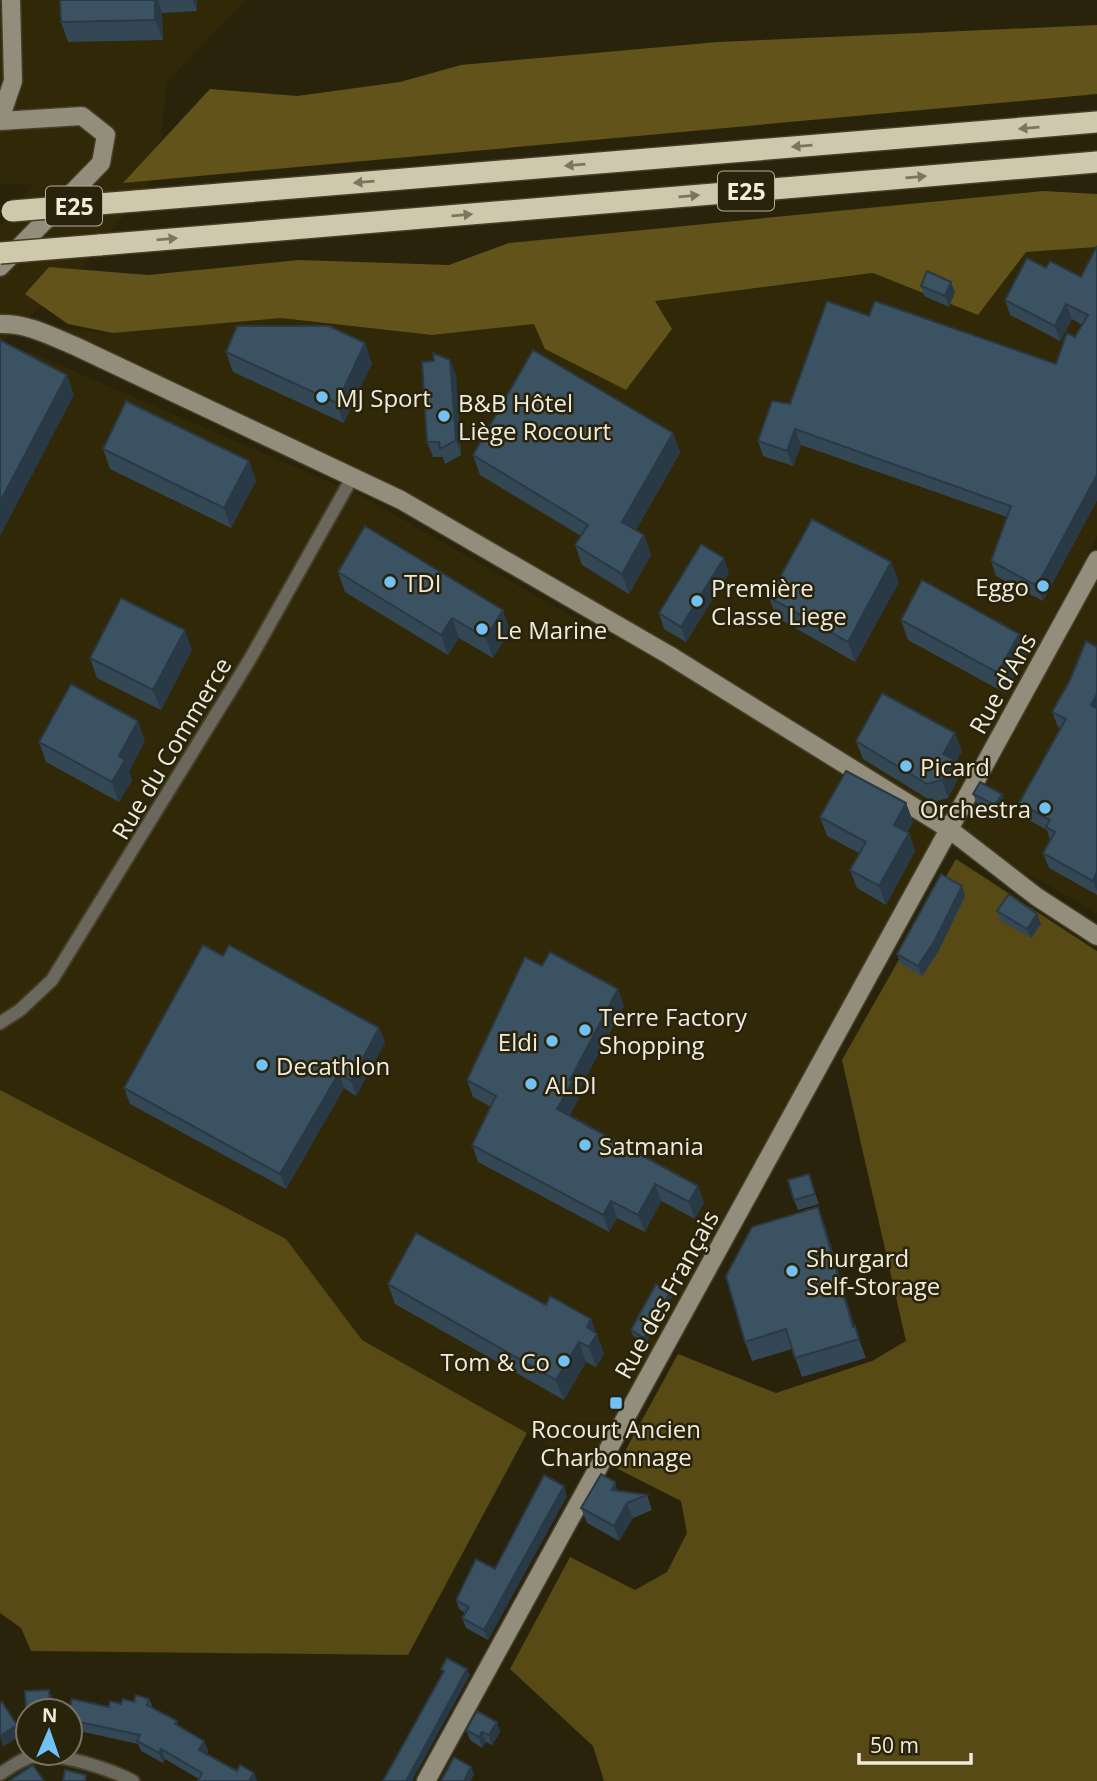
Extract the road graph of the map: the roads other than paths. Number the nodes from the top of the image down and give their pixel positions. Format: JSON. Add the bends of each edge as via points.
{"nodes":[{"id":1,"x":11,"y":0,"type":"edge"},
{"id":2,"x":0,"y":120,"type":"edge"},
{"id":3,"x":1097,"y":122,"type":"edge"},
{"id":4,"x":1097,"y":162,"type":"edge"},
{"id":5,"x":6,"y":211,"type":"edge"},
{"id":6,"x":0,"y":253,"type":"edge"},
{"id":7,"x":0,"y":267,"type":"edge"},
{"id":8,"x":0,"y":324,"type":"edge"},
{"id":9,"x":352,"y":476,"type":"junction"},
{"id":10,"x":1097,"y":560,"type":"edge"},
{"id":11,"x":949,"y":829,"type":"junction"},
{"id":12,"x":1097,"y":936,"type":"edge"},
{"id":13,"x":0,"y":1023,"type":"edge"},
{"id":14,"x":0,"y":1774,"type":"edge"},
{"id":15,"x":130,"y":1780,"type":"edge"},
{"id":16,"x":426,"y":1781,"type":"edge"}],
"edges":[{"from":1,"to":2,"type":"street","via":[[13,81]]},
{"from":2,"to":7,"type":"street","via":[[82,116],[106,135],[101,163]]},
{"from":3,"to":5,"type":"highway","number":"E25","one_way":true,"bridge":true},
{"from":6,"to":4,"type":"highway","number":"E25","one_way":true,"bridge":true},
{"from":8,"to":9,"type":"street","via":[[30,328],[75,346]]},
{"from":9,"to":11,"type":"street","via":[[669,655]]},
{"from":9,"to":13,"type":"street","name":"Rue du Commerce","via":[[250,659],[52,980]]},
{"from":10,"to":11,"type":"street","name":"Rue d'Ans"},
{"from":11,"to":12,"type":"street","via":[[1037,897]]},
{"from":11,"to":16,"type":"street","name":"Rue des Français"},
{"from":14,"to":15,"type":"street","via":[[38,1755],[106,1769]]}]}
